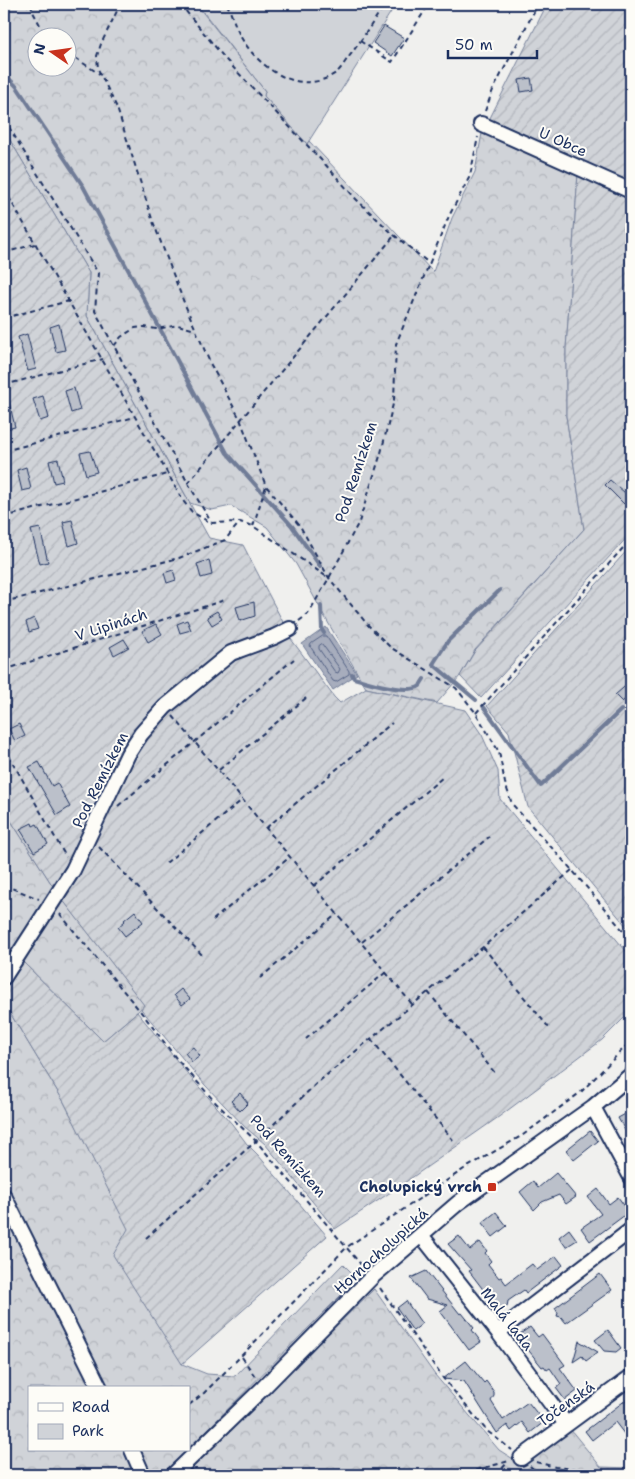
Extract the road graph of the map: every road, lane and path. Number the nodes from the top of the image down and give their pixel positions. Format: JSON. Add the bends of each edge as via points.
{"nodes":[{"id":1,"x":31,"y":4,"type":"edge"},
{"id":2,"x":122,"y":4,"type":"edge"},
{"id":3,"x":180,"y":4,"type":"edge"},
{"id":4,"x":227,"y":4,"type":"edge"},
{"id":5,"x":385,"y":4,"type":"edge"},
{"id":6,"x":429,"y":4,"type":"edge"},
{"id":7,"x":538,"y":4,"type":"edge"},
{"id":8,"x":42,"y":28,"type":"edge"},
{"id":9,"x":360,"y":41,"type":"junction"},
{"id":10,"x":78,"y":60,"type":"edge"},
{"id":11,"x":101,"y":75,"type":"junction"},
{"id":12,"x":4,"y":119,"type":"edge"},
{"id":13,"x":481,"y":124,"type":"junction"},
{"id":14,"x":4,"y":189,"type":"edge"},
{"id":15,"x":631,"y":191,"type":"edge"},
{"id":16,"x":394,"y":236,"type":"junction"},
{"id":17,"x":36,"y":244,"type":"junction"},
{"id":18,"x":4,"y":253,"type":"edge"},
{"id":19,"x":430,"y":264,"type":"junction"},
{"id":20,"x":69,"y":301,"type":"junction"},
{"id":21,"x":4,"y":318,"type":"edge"},
{"id":22,"x":196,"y":330,"type":"junction"},
{"id":23,"x":114,"y":346,"type":"junction"},
{"id":24,"x":103,"y":359,"type":"junction"},
{"id":25,"x":4,"y":385,"type":"edge"},
{"id":26,"x":136,"y":417,"type":"junction"},
{"id":27,"x":240,"y":419,"type":"junction"},
{"id":28,"x":4,"y":451,"type":"edge"},
{"id":29,"x":167,"y":474,"type":"junction"},
{"id":30,"x":188,"y":483,"type":"junction"},
{"id":31,"x":266,"y":486,"type":"junction"},
{"id":32,"x":4,"y":517,"type":"edge"},
{"id":33,"x":240,"y":522,"type":"junction"},
{"id":34,"x":212,"y":524,"type":"junction"},
{"id":35,"x":253,"y":526,"type":"junction"},
{"id":36,"x":631,"y":539,"type":"edge"},
{"id":37,"x":329,"y":578,"type":"junction"},
{"id":38,"x":225,"y":600,"type":"dead end"},
{"id":39,"x":4,"y":602,"type":"edge"},
{"id":40,"x":290,"y":629,"type":"joint"},
{"id":41,"x":294,"y":659,"type":"dead end"},
{"id":42,"x":4,"y":670,"type":"edge"},
{"id":43,"x":306,"y":698,"type":"dead end"},
{"id":44,"x":165,"y":707,"type":"junction"},
{"id":45,"x":476,"y":714,"type":"junction"},
{"id":46,"x":392,"y":723,"type":"dead end"},
{"id":47,"x":195,"y":742,"type":"junction"},
{"id":48,"x":4,"y":747,"type":"edge"},
{"id":49,"x":218,"y":770,"type":"junction"},
{"id":50,"x":444,"y":778,"type":"dead end"},
{"id":51,"x":242,"y":800,"type":"junction"},
{"id":52,"x":116,"y":808,"type":"dead end"},
{"id":53,"x":266,"y":828,"type":"junction"},
{"id":54,"x":89,"y":836,"type":"junction"},
{"id":55,"x":489,"y":837,"type":"dead end"},
{"id":56,"x":290,"y":857,"type":"junction"},
{"id":57,"x":166,"y":863,"type":"dead end"},
{"id":58,"x":73,"y":870,"type":"junction"},
{"id":59,"x":572,"y":870,"type":"junction"},
{"id":60,"x":4,"y":885,"type":"edge"},
{"id":61,"x":314,"y":886,"type":"junction"},
{"id":62,"x":50,"y":903,"type":"junction"},
{"id":63,"x":337,"y":914,"type":"junction"},
{"id":64,"x":213,"y":920,"type":"dead end"},
{"id":65,"x":631,"y":940,"type":"edge"},
{"id":66,"x":362,"y":942,"type":"junction"},
{"id":67,"x":482,"y":946,"type":"junction"},
{"id":68,"x":204,"y":957,"type":"dead end"},
{"id":69,"x":386,"y":972,"type":"junction"},
{"id":70,"x":4,"y":977,"type":"edge"},
{"id":71,"x":260,"y":978,"type":"dead end"},
{"id":72,"x":428,"y":992,"type":"junction"},
{"id":73,"x":412,"y":1004,"type":"junction"},
{"id":74,"x":550,"y":1029,"type":"dead end"},
{"id":75,"x":306,"y":1039,"type":"dead end"},
{"id":76,"x":371,"y":1039,"type":"junction"},
{"id":77,"x":631,"y":1042,"type":"edge"},
{"id":78,"x":495,"y":1073,"type":"dead end"},
{"id":79,"x":631,"y":1075,"type":"edge"},
{"id":80,"x":593,"y":1107,"type":"junction"},
{"id":81,"x":453,"y":1140,"type":"dead end"},
{"id":82,"x":256,"y":1141,"type":"junction"},
{"id":83,"x":631,"y":1178,"type":"edge"},
{"id":84,"x":4,"y":1196,"type":"edge"},
{"id":85,"x":631,"y":1230,"type":"edge"},
{"id":86,"x":421,"y":1235,"type":"junction"},
{"id":87,"x":146,"y":1238,"type":"dead end"},
{"id":88,"x":347,"y":1247,"type":"junction"},
{"id":89,"x":372,"y":1277,"type":"junction"},
{"id":90,"x":498,"y":1332,"type":"junction"},
{"id":91,"x":241,"y":1356,"type":"junction"},
{"id":92,"x":631,"y":1377,"type":"edge"},
{"id":93,"x":99,"y":1386,"type":"edge"},
{"id":94,"x":263,"y":1388,"type":"junction"},
{"id":95,"x":190,"y":1404,"type":"edge"},
{"id":96,"x":566,"y":1424,"type":"junction"},
{"id":97,"x":133,"y":1452,"type":"edge"},
{"id":98,"x":515,"y":1460,"type":"junction"},
{"id":99,"x":631,"y":1474,"type":"edge"},
{"id":100,"x":143,"y":1475,"type":"edge"},
{"id":101,"x":173,"y":1475,"type":"edge"},
{"id":102,"x":459,"y":1475,"type":"edge"},
{"id":103,"x":496,"y":1475,"type":"edge"},
{"id":104,"x":539,"y":1475,"type":"edge"}],
"edges":[{"from":1,"to":8,"type":"path"},
{"from":2,"to":11,"type":"path","via":[[97,56]]},
{"from":3,"to":16,"type":"path","via":[[227,61]]},
{"from":4,"to":9,"type":"path","via":[[242,39],[263,64],[287,80],[306,83],[322,80],[337,72]]},
{"from":5,"to":9,"type":"path"},
{"from":6,"to":9,"type":"path","via":[[392,62]]},
{"from":7,"to":13,"type":"path","name":"Pod Remízkem","via":[[493,90]]},
{"from":10,"to":11,"type":"path"},
{"from":11,"to":22,"type":"path","via":[[117,108],[152,219]]},
{"from":12,"to":23,"type":"path","via":[[98,273],[95,311]]},
{"from":13,"to":15,"type":"street","name":"U Obce"},
{"from":13,"to":19,"type":"path","name":"Pod Remízkem","via":[[470,176],[449,216]]},
{"from":14,"to":17,"type":"path"},
{"from":16,"to":19,"type":"path"},
{"from":16,"to":27,"type":"path"},
{"from":17,"to":18,"type":"path"},
{"from":17,"to":20,"type":"path"},
{"from":19,"to":37,"type":"path","name":"Pod Remízkem","via":[[396,344],[394,400],[359,522]]},
{"from":20,"to":21,"type":"path"},
{"from":20,"to":24,"type":"path"},
{"from":22,"to":23,"type":"path","via":[[178,325],[157,329],[135,328]]},
{"from":22,"to":27,"type":"path"},
{"from":23,"to":30,"type":"path"},
{"from":24,"to":25,"type":"path"},
{"from":24,"to":26,"type":"path"},
{"from":26,"to":28,"type":"path"},
{"from":26,"to":29,"type":"path"},
{"from":27,"to":30,"type":"path"},
{"from":27,"to":31,"type":"path"},
{"from":29,"to":32,"type":"path"},
{"from":29,"to":34,"type":"path","via":[[192,512]]},
{"from":30,"to":34,"type":"path"},
{"from":31,"to":35,"type":"path"},
{"from":31,"to":37,"type":"path","via":[[300,526]]},
{"from":33,"to":34,"type":"path"},
{"from":33,"to":35,"type":"path"},
{"from":33,"to":39,"type":"path","via":[[224,540],[179,558]]},
{"from":35,"to":37,"type":"path"},
{"from":36,"to":45,"type":"path"},
{"from":37,"to":40,"type":"path","name":"Pod Remízkem","via":[[308,614]]},
{"from":37,"to":45,"type":"path","via":[[390,647],[456,688]]},
{"from":38,"to":42,"type":"path","name":"V Lipinách"},
{"from":40,"to":44,"type":"street","name":"Pod Remízkem","via":[[231,653]]},
{"from":41,"to":47,"type":"path"},
{"from":43,"to":49,"type":"path"},
{"from":44,"to":47,"type":"path"},
{"from":44,"to":54,"type":"street","name":"Pod Remízkem","via":[[128,754]]},
{"from":45,"to":59,"type":"path","via":[[499,752],[512,804]]},
{"from":46,"to":53,"type":"path"},
{"from":47,"to":49,"type":"path"},
{"from":47,"to":52,"type":"path"},
{"from":48,"to":58,"type":"path"},
{"from":49,"to":51,"type":"path"},
{"from":50,"to":61,"type":"path"},
{"from":51,"to":53,"type":"path"},
{"from":51,"to":57,"type":"path"},
{"from":53,"to":56,"type":"path"},
{"from":54,"to":58,"type":"street","name":"Pod Remízkem"},
{"from":54,"to":68,"type":"path"},
{"from":55,"to":66,"type":"path"},
{"from":56,"to":61,"type":"path"},
{"from":56,"to":64,"type":"path"},
{"from":58,"to":62,"type":"street","name":"Pod Remízkem"},
{"from":59,"to":65,"type":"path"},
{"from":59,"to":67,"type":"path"},
{"from":60,"to":62,"type":"path"},
{"from":61,"to":63,"type":"path"},
{"from":62,"to":70,"type":"street"},
{"from":62,"to":82,"type":"path","name":"Pod Remízkem","via":[[176,1058]]},
{"from":63,"to":66,"type":"path"},
{"from":63,"to":71,"type":"path"},
{"from":66,"to":69,"type":"path"},
{"from":67,"to":72,"type":"path"},
{"from":67,"to":74,"type":"path"},
{"from":69,"to":73,"type":"path"},
{"from":69,"to":75,"type":"path"},
{"from":72,"to":73,"type":"path"},
{"from":72,"to":78,"type":"path"},
{"from":73,"to":76,"type":"path"},
{"from":76,"to":81,"type":"path"},
{"from":76,"to":82,"type":"path","via":[[317,1083]]},
{"from":77,"to":88,"type":"path","via":[[581,1092],[523,1135],[464,1169]]},
{"from":79,"to":80,"type":"street","name":"Hornocholupická"},
{"from":80,"to":83,"type":"street"},
{"from":80,"to":86,"type":"street","name":"Hornocholupická","via":[[458,1203]]},
{"from":82,"to":87,"type":"path"},
{"from":82,"to":88,"type":"path","name":"Pod Remízkem"},
{"from":84,"to":93,"type":"street"},
{"from":85,"to":90,"type":"street"},
{"from":86,"to":89,"type":"street","name":"Hornocholupická"},
{"from":86,"to":90,"type":"street","name":"Malá lada"},
{"from":88,"to":89,"type":"path","name":"Pod Remízkem"},
{"from":88,"to":91,"type":"path"},
{"from":89,"to":94,"type":"street","name":"Hornocholupická"},
{"from":89,"to":98,"type":"path","name":"Pod Remízkem","via":[[443,1378]]},
{"from":90,"to":96,"type":"street","name":"Malá lada"},
{"from":91,"to":94,"type":"path"},
{"from":91,"to":95,"type":"path"},
{"from":92,"to":96,"type":"street","name":"Točenská"},
{"from":94,"to":101,"type":"street","name":"Hornocholupická"},
{"from":96,"to":98,"type":"street","name":"Točenská"},
{"from":97,"to":100,"type":"street"},
{"from":98,"to":99,"type":"path"},
{"from":98,"to":102,"type":"path"},
{"from":98,"to":103,"type":"path"},
{"from":98,"to":104,"type":"path","name":"Pod Remízkem"}]}
